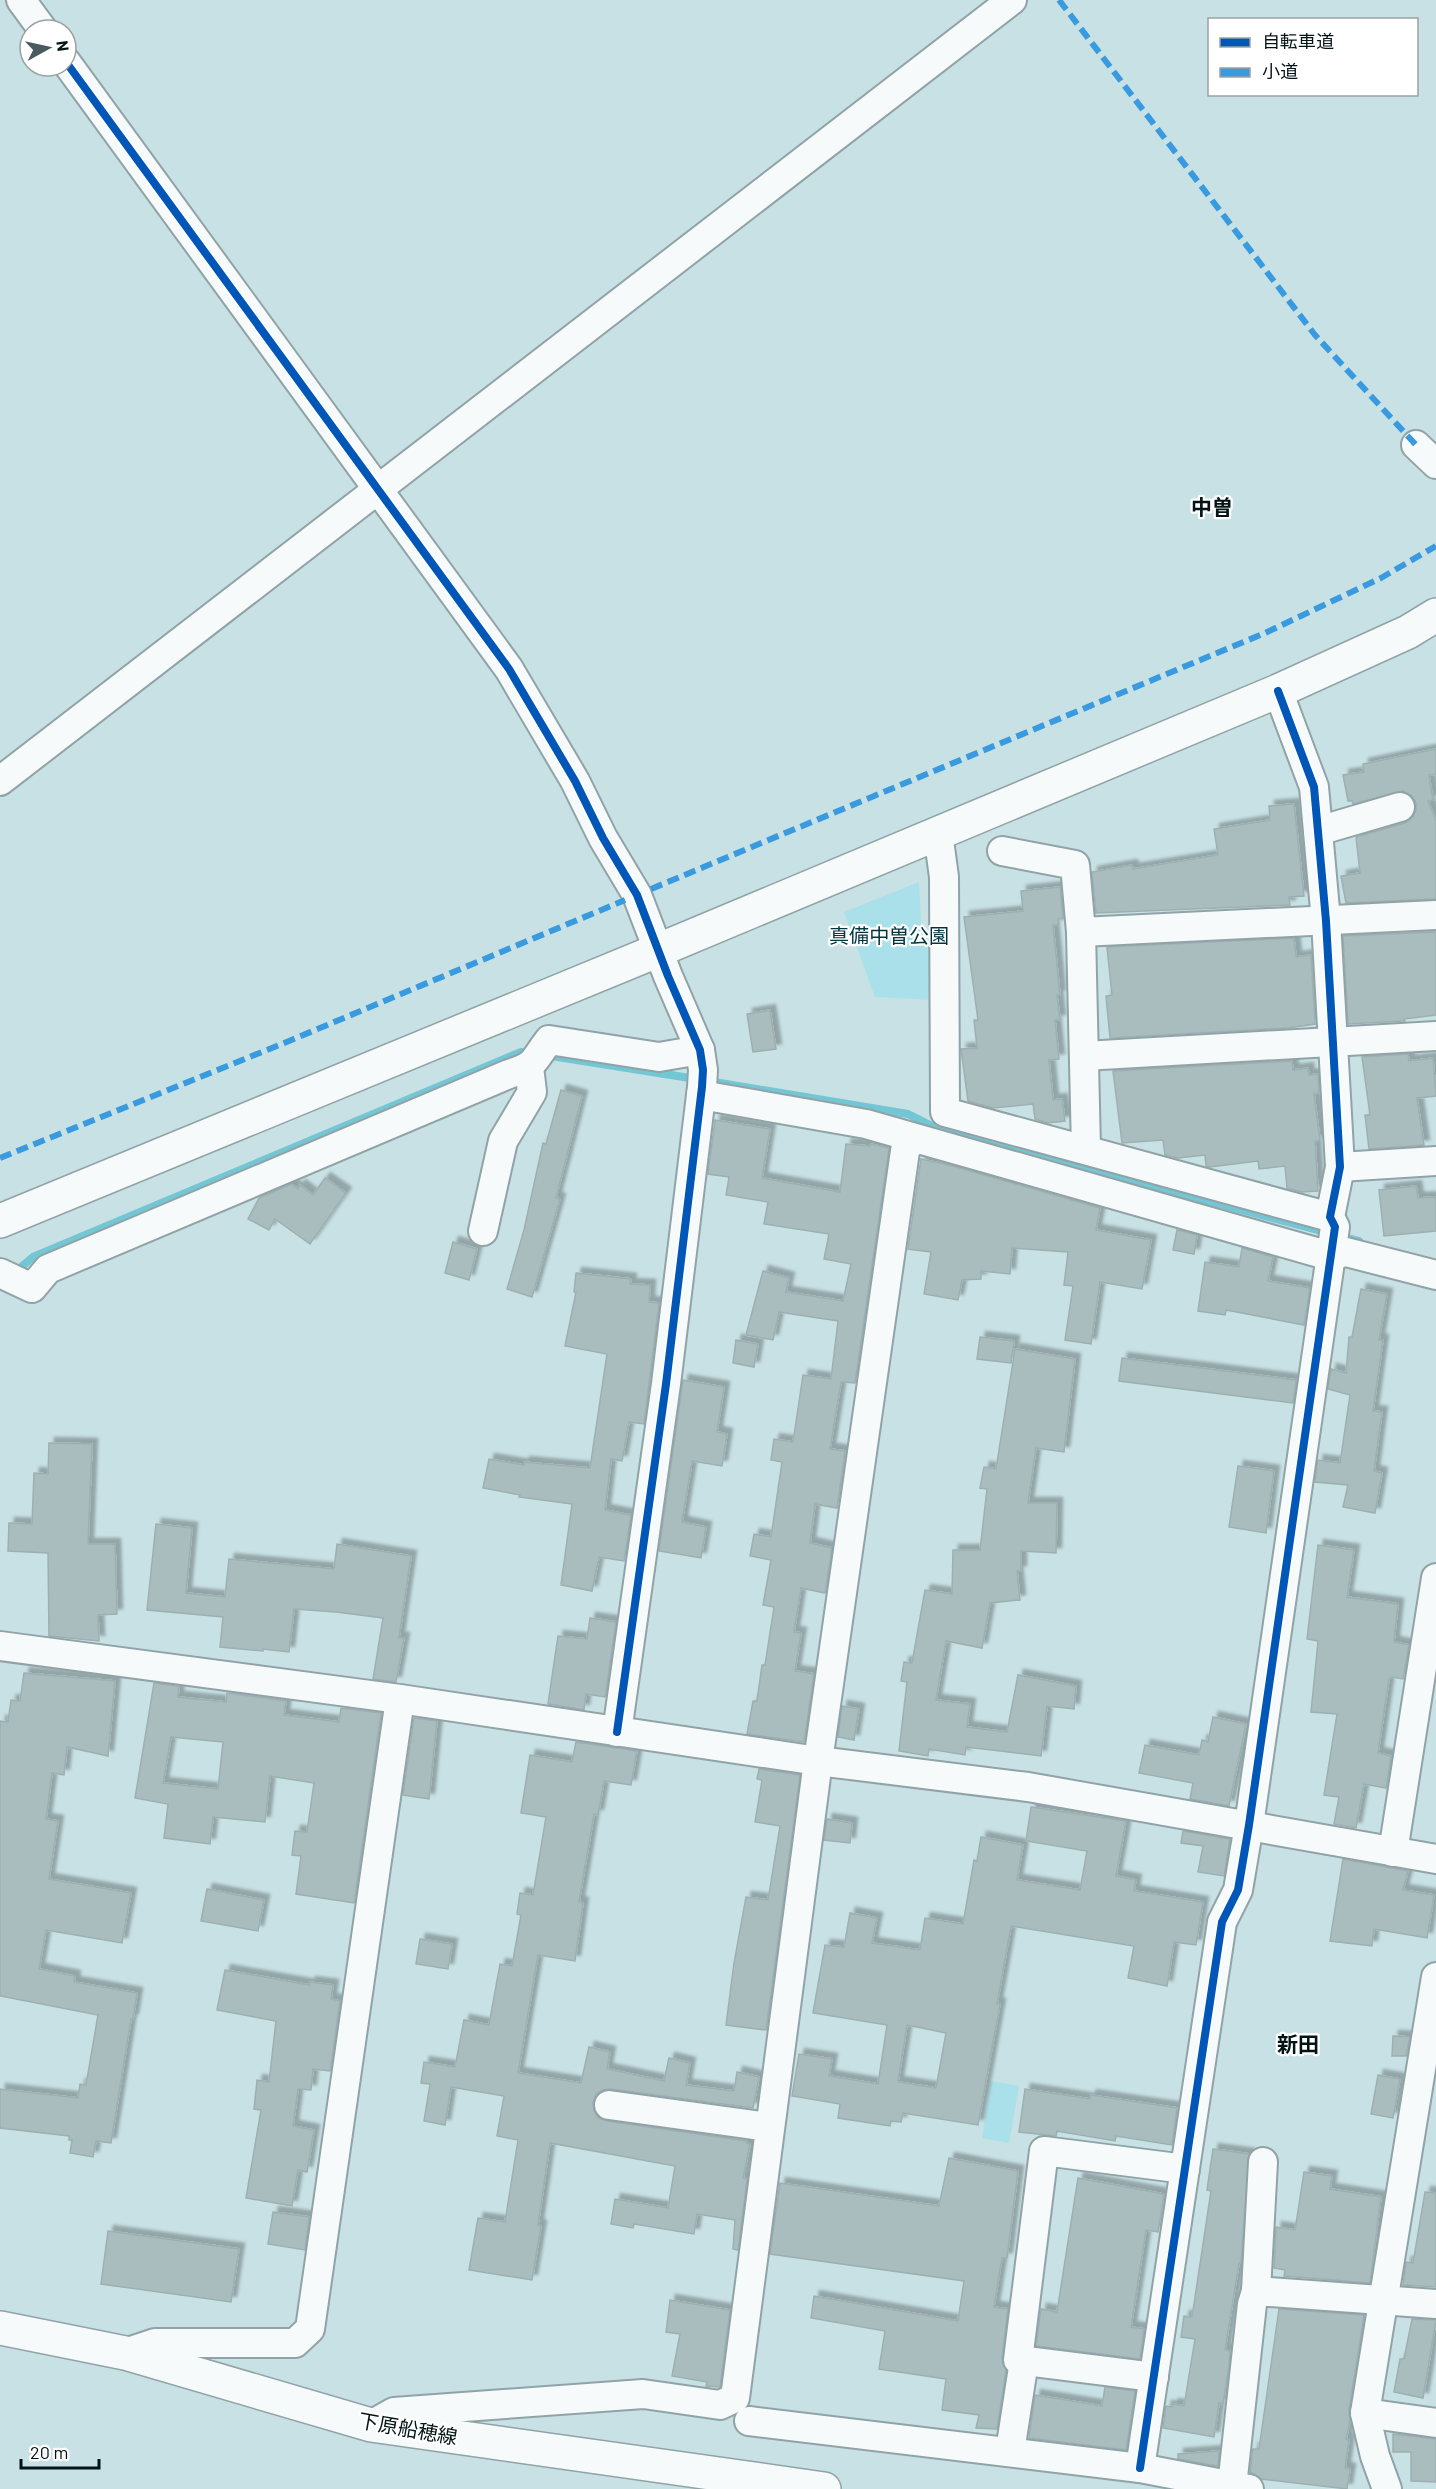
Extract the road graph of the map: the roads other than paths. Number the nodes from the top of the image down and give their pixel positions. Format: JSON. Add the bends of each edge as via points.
{"nodes":[{"id":1,"x":21,"y":0,"type":"edge"},
{"id":2,"x":1012,"y":0,"type":"edge"},
{"id":3,"x":34,"y":18,"type":"edge"},
{"id":4,"x":78,"y":78,"type":"edge"},
{"id":5,"x":378,"y":488,"type":"junction"},
{"id":6,"x":1436,"y":615,"type":"edge"},
{"id":7,"x":1278,"y":691,"type":"junction"},
{"id":8,"x":0,"y":781,"type":"edge"},
{"id":9,"x":1400,"y":807,"type":"dead end"},
{"id":10,"x":1318,"y":831,"type":"junction"},
{"id":11,"x":938,"y":833,"type":"junction"},
{"id":12,"x":1002,"y":851,"type":"dead end"},
{"id":13,"x":1436,"y":915,"type":"edge"},
{"id":14,"x":1326,"y":921,"type":"junction"},
{"id":15,"x":1081,"y":932,"type":"junction"},
{"id":16,"x":659,"y":950,"type":"junction"},
{"id":17,"x":1436,"y":1036,"type":"edge"},
{"id":18,"x":1332,"y":1041,"type":"junction"},
{"id":19,"x":1084,"y":1056,"type":"junction"},
{"id":20,"x":535,"y":1059,"type":"junction"},
{"id":21,"x":701,"y":1076,"type":"junction"},
{"id":22,"x":912,"y":1138,"type":"junction"},
{"id":23,"x":1086,"y":1149,"type":"junction"},
{"id":24,"x":1436,"y":1161,"type":"edge"},
{"id":25,"x":1340,"y":1167,"type":"junction"},
{"id":26,"x":0,"y":1221,"type":"edge"},
{"id":27,"x":483,"y":1232,"type":"dead end"},
{"id":28,"x":1332,"y":1236,"type":"junction"},
{"id":29,"x":1436,"y":1275,"type":"edge"},
{"id":30,"x":8,"y":1277,"type":"edge"},
{"id":31,"x":1436,"y":1578,"type":"edge"},
{"id":32,"x":0,"y":1646,"type":"edge"},
{"id":33,"x":400,"y":1699,"type":"junction"},
{"id":34,"x":617,"y":1732,"type":"junction"},
{"id":35,"x":818,"y":1761,"type":"junction"},
{"id":36,"x":1249,"y":1825,"type":"junction"},
{"id":37,"x":1393,"y":1852,"type":"junction"},
{"id":38,"x":1436,"y":1859,"type":"edge"},
{"id":39,"x":1436,"y":1977,"type":"edge"},
{"id":40,"x":609,"y":2105,"type":"dead end"},
{"id":41,"x":769,"y":2127,"type":"junction"},
{"id":42,"x":1263,"y":2162,"type":"dead end"},
{"id":43,"x":1185,"y":2169,"type":"junction"},
{"id":44,"x":1256,"y":2291,"type":"junction"},
{"id":45,"x":1384,"y":2299,"type":"junction"},
{"id":46,"x":1436,"y":2304,"type":"edge"},
{"id":47,"x":0,"y":2328,"type":"edge"},
{"id":48,"x":126,"y":2354,"type":"junction"},
{"id":49,"x":1024,"y":2361,"type":"junction"},
{"id":50,"x":1154,"y":2377,"type":"junction"},
{"id":51,"x":1365,"y":2413,"type":"junction"},
{"id":52,"x":749,"y":2421,"type":"dead end"},
{"id":53,"x":1436,"y":2423,"type":"edge"},
{"id":54,"x":371,"y":2425,"type":"junction"},
{"id":55,"x":1011,"y":2451,"type":"junction"},
{"id":56,"x":1140,"y":2468,"type":"junction"},
{"id":57,"x":1240,"y":2487,"type":"edge"},
{"id":58,"x":824,"y":2489,"type":"edge"},
{"id":59,"x":1387,"y":2489,"type":"edge"}],
"edges":[{"from":1,"to":3,"type":"street"},
{"from":2,"to":5,"type":"street"},
{"from":4,"to":5,"type":"street"},
{"from":5,"to":8,"type":"street"},
{"from":5,"to":16,"type":"street","via":[[509,669],[637,895]]},
{"from":6,"to":7,"type":"street"},
{"from":7,"to":10,"type":"street","via":[[1314,787]]},
{"from":7,"to":11,"type":"street"},
{"from":9,"to":10,"type":"street"},
{"from":10,"to":14,"type":"street"},
{"from":11,"to":16,"type":"street"},
{"from":11,"to":23,"type":"street","via":[[944,877],[945,1112]]},
{"from":12,"to":15,"type":"street","via":[[1075,865]]},
{"from":13,"to":14,"type":"street"},
{"from":14,"to":15,"type":"street"},
{"from":14,"to":18,"type":"street"},
{"from":15,"to":19,"type":"street"},
{"from":16,"to":21,"type":"street"},
{"from":16,"to":26,"type":"street"},
{"from":17,"to":18,"type":"street"},
{"from":18,"to":19,"type":"street"},
{"from":18,"to":25,"type":"street"},
{"from":19,"to":23,"type":"street"},
{"from":20,"to":21,"type":"street","via":[[549,1041],[659,1057]]},
{"from":20,"to":27,"type":"street","via":[[532,1092],[503,1142]]},
{"from":20,"to":30,"type":"street","via":[[509,1074],[48,1269],[32,1288]]},
{"from":21,"to":22,"type":"street"},
{"from":21,"to":34,"type":"street","via":[[666,1384]]},
{"from":22,"to":28,"type":"street"},
{"from":22,"to":35,"type":"street","via":[[905,1151]]},
{"from":23,"to":28,"type":"street"},
{"from":24,"to":25,"type":"street"},
{"from":25,"to":28,"type":"street"},
{"from":28,"to":29,"type":"street","via":[[1346,1252]]},
{"from":28,"to":36,"type":"street"},
{"from":31,"to":37,"type":"street"},
{"from":32,"to":33,"type":"street"},
{"from":33,"to":34,"type":"street"},
{"from":33,"to":48,"type":"street","via":[[310,2329],[295,2343],[155,2343]]},
{"from":34,"to":35,"type":"street"},
{"from":35,"to":36,"type":"street","via":[[1028,1787]]},
{"from":35,"to":41,"type":"street"},
{"from":36,"to":37,"type":"street"},
{"from":36,"to":43,"type":"street","via":[[1238,1890],[1222,1922]]},
{"from":37,"to":38,"type":"street"},
{"from":39,"to":45,"type":"street"},
{"from":40,"to":41,"type":"street"},
{"from":41,"to":54,"type":"street","via":[[735,2398],[720,2405],[643,2394],[393,2412]]},
{"from":42,"to":44,"type":"street"},
{"from":43,"to":49,"type":"street","via":[[1044,2151],[1018,2360]]},
{"from":43,"to":50,"type":"street"},
{"from":44,"to":45,"type":"street"},
{"from":44,"to":57,"type":"street"},
{"from":45,"to":46,"type":"street"},
{"from":45,"to":51,"type":"street"},
{"from":47,"to":48,"type":"street","name":"下原船穂線"},
{"from":48,"to":54,"type":"street","name":"下原船穂線"},
{"from":49,"to":50,"type":"street"},
{"from":49,"to":55,"type":"street"},
{"from":50,"to":56,"type":"street"},
{"from":51,"to":53,"type":"street"},
{"from":51,"to":59,"type":"street"},
{"from":52,"to":55,"type":"street"},
{"from":54,"to":58,"type":"street","name":"下原船穂線"},
{"from":55,"to":56,"type":"street"},
{"from":56,"to":57,"type":"street"}]}
